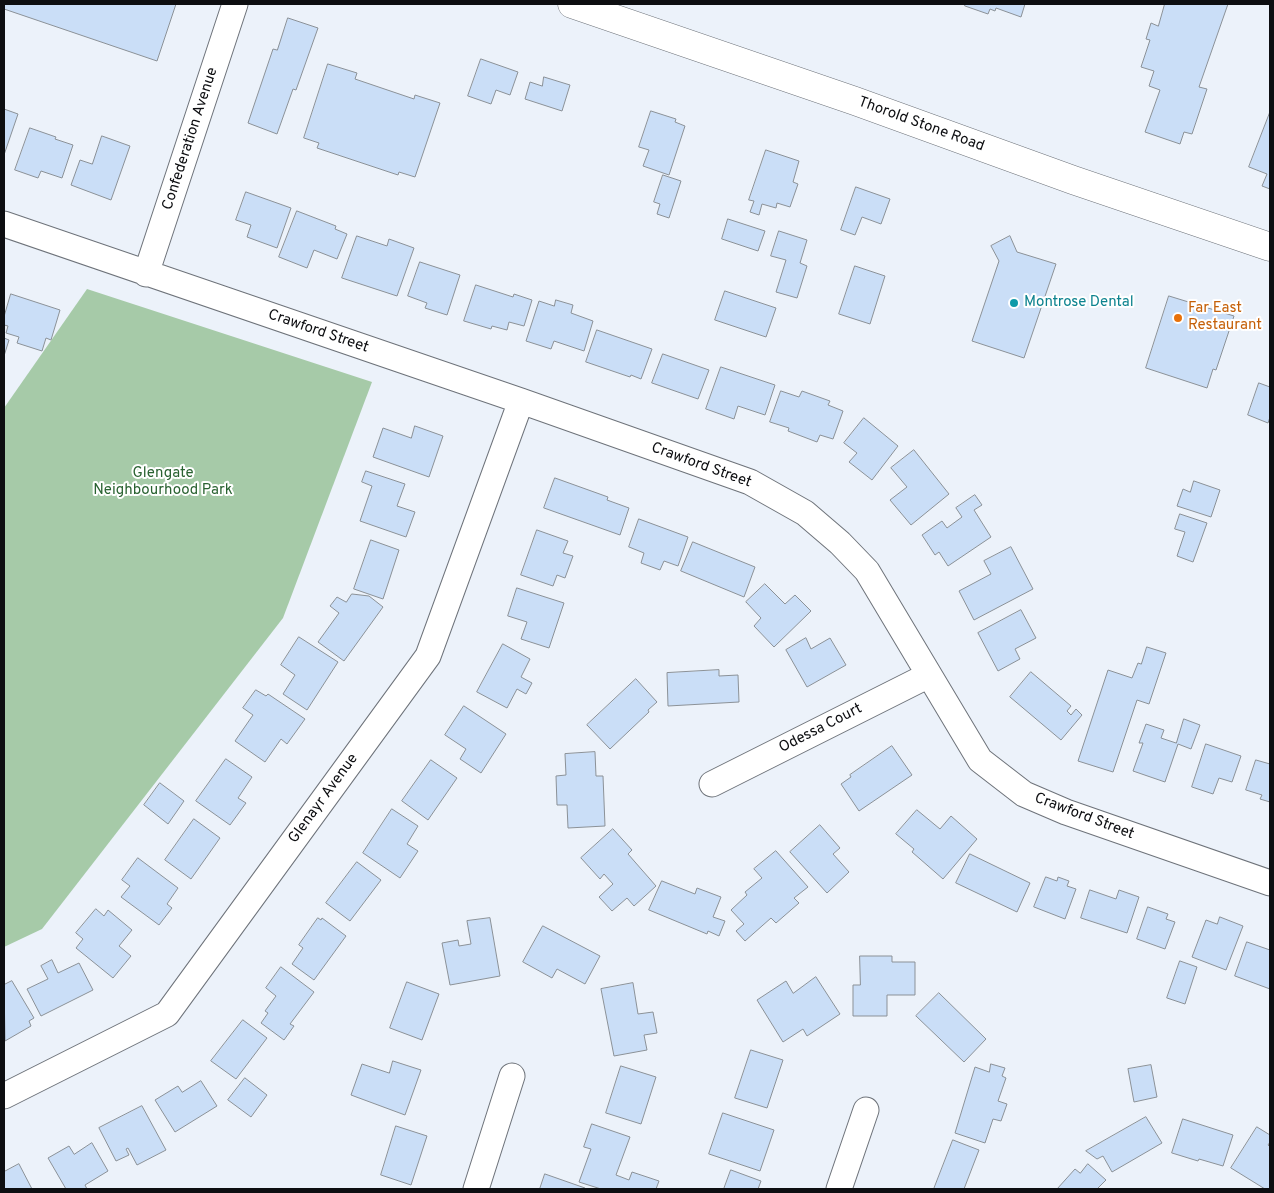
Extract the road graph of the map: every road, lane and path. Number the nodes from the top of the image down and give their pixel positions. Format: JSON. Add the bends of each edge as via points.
{"nodes":[{"id":1,"x":235,"y":4,"type":"edge"},
{"id":2,"x":572,"y":4,"type":"edge"},
{"id":3,"x":4,"y":224,"type":"edge"},
{"id":4,"x":1270,"y":247,"type":"edge"},
{"id":5,"x":146,"y":274,"type":"junction"},
{"id":6,"x":521,"y":401,"type":"junction"},
{"id":7,"x":929,"y":675,"type":"junction"},
{"id":8,"x":712,"y":784,"type":"dead end"},
{"id":9,"x":1270,"y":883,"type":"edge"},
{"id":10,"x":512,"y":1076,"type":"dead end"},
{"id":11,"x":4,"y":1096,"type":"edge"},
{"id":12,"x":866,"y":1110,"type":"dead end"},
{"id":13,"x":476,"y":1189,"type":"edge"},
{"id":14,"x":839,"y":1189,"type":"edge"}],
"edges":[{"from":1,"to":5,"type":"street","name":"Confederation Avenue"},
{"from":2,"to":4,"type":"main road","name":"Thorold Stone Road"},
{"from":3,"to":5,"type":"street","name":"Crawford Street"},
{"from":5,"to":6,"type":"street","name":"Crawford Street"},
{"from":6,"to":7,"type":"street","name":"Crawford Street","via":[[750,482],[805,513],[867,571]]},
{"from":6,"to":11,"type":"street","name":"Glenayr Avenue","via":[[428,656],[173,1006],[167,1014]]},
{"from":7,"to":8,"type":"street","name":"Odessa Court"},
{"from":7,"to":9,"type":"street","name":"Crawford Street","via":[[980,760],[1024,794],[1066,812]]},
{"from":10,"to":13,"type":"street"},
{"from":12,"to":14,"type":"street"}]}
